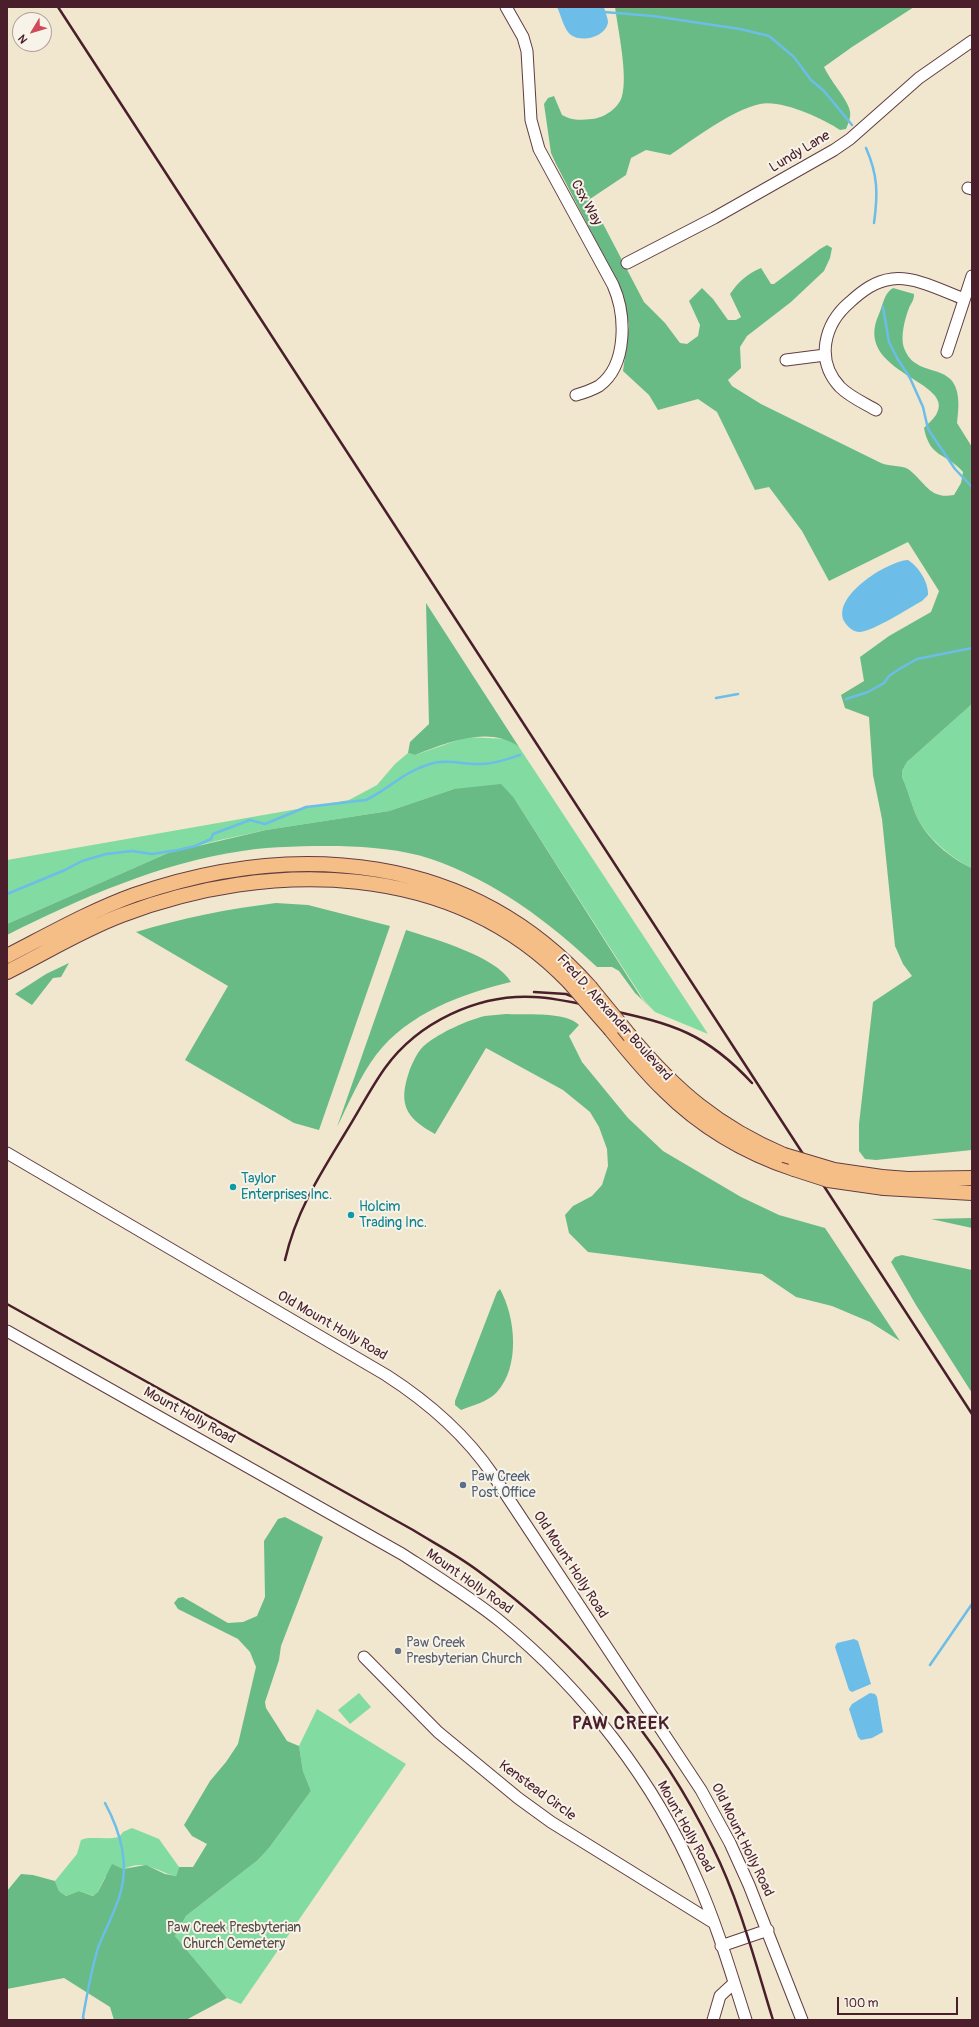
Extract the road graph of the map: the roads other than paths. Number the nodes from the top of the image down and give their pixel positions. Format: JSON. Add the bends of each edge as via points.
{"nodes":[{"id":1,"x":506,"y":7,"type":"edge"},
{"id":2,"x":972,"y":42,"type":"edge"},
{"id":3,"x":627,"y":263,"type":"dead end"},
{"id":4,"x":972,"y":276,"type":"edge"},
{"id":5,"x":964,"y":299,"type":"junction"},
{"id":6,"x":947,"y":352,"type":"dead end"},
{"id":7,"x":825,"y":355,"type":"junction"},
{"id":8,"x":786,"y":360,"type":"dead end"},
{"id":9,"x":576,"y":395,"type":"dead end"},
{"id":10,"x":876,"y":410,"type":"dead end"},
{"id":11,"x":7,"y":956,"type":"edge"},
{"id":12,"x":7,"y":972,"type":"edge"},
{"id":13,"x":7,"y":1153,"type":"edge"},
{"id":14,"x":972,"y":1178,"type":"edge"},
{"id":15,"x":883,"y":1182,"type":"junction"},
{"id":16,"x":972,"y":1193,"type":"edge"},
{"id":17,"x":7,"y":1331,"type":"edge"},
{"id":18,"x":364,"y":1657,"type":"dead end"},
{"id":19,"x":714,"y":1923,"type":"junction"},
{"id":20,"x":768,"y":1930,"type":"junction"},
{"id":21,"x":721,"y":1946,"type":"junction"},
{"id":22,"x":734,"y":1983,"type":"junction"},
{"id":23,"x":713,"y":2020,"type":"edge"},
{"id":24,"x":746,"y":2020,"type":"edge"},
{"id":25,"x":802,"y":2020,"type":"edge"}],
"edges":[{"from":1,"to":9,"type":"street","name":"Csx Way","via":[[523,37],[527,51],[531,120],[539,148],[614,285],[621,306],[622,341],[612,370],[599,385]]},
{"from":2,"to":3,"type":"street","name":"Lundy Lane","via":[[919,78],[834,150],[720,215]]},
{"from":4,"to":5,"type":"street"},
{"from":5,"to":6,"type":"street"},
{"from":5,"to":7,"type":"street","via":[[904,279],[892,279],[875,284],[856,296],[836,316],[829,327]]},
{"from":7,"to":8,"type":"street"},
{"from":7,"to":10,"type":"street","via":[[830,371],[841,387]]},
{"from":11,"to":15,"type":"main road","name":"Fred D. Alexander Boulevard","bridge":true,"via":[[112,904],[177,882],[249,868],[346,865],[385,870],[422,879],[486,905],[516,923],[558,955],[590,987],[665,1076],[697,1105],[736,1131],[784,1155]]},
{"from":12,"to":15,"type":"main road","name":"Fred D. Alexander Boulevard","bridge":true,"via":[[100,925],[162,901],[200,891],[251,883],[314,878],[406,889],[444,902],[502,930],[547,961],[569,982],[654,1081],[691,1114],[716,1131],[754,1153],[828,1180]]},
{"from":13,"to":20,"type":"street","name":"Old Mount Holly Road","via":[[386,1375],[428,1405],[460,1433],[490,1469],[701,1790],[730,1843]]},
{"from":14,"to":15,"type":"main road","name":"Fred D. Alexander Boulevard"},
{"from":15,"to":16,"type":"main road","name":"Fred D. Alexander Boulevard"},
{"from":17,"to":19,"type":"street","name":"Mount Holly Road","via":[[402,1554],[451,1585],[501,1622],[578,1696],[633,1767],[685,1853]]},
{"from":18,"to":19,"type":"street","name":"Kenstead Circle","via":[[438,1732],[518,1798],[551,1822]]},
{"from":19,"to":21,"type":"street","name":"Mount Holly Road"},
{"from":20,"to":21,"type":"street"},
{"from":20,"to":25,"type":"street","name":"Old Mount Holly Road"},
{"from":21,"to":22,"type":"street","name":"Mount Holly Road"},
{"from":22,"to":23,"type":"street","via":[[720,1996]]},
{"from":22,"to":24,"type":"street","name":"Mount Holly Road"}]}
